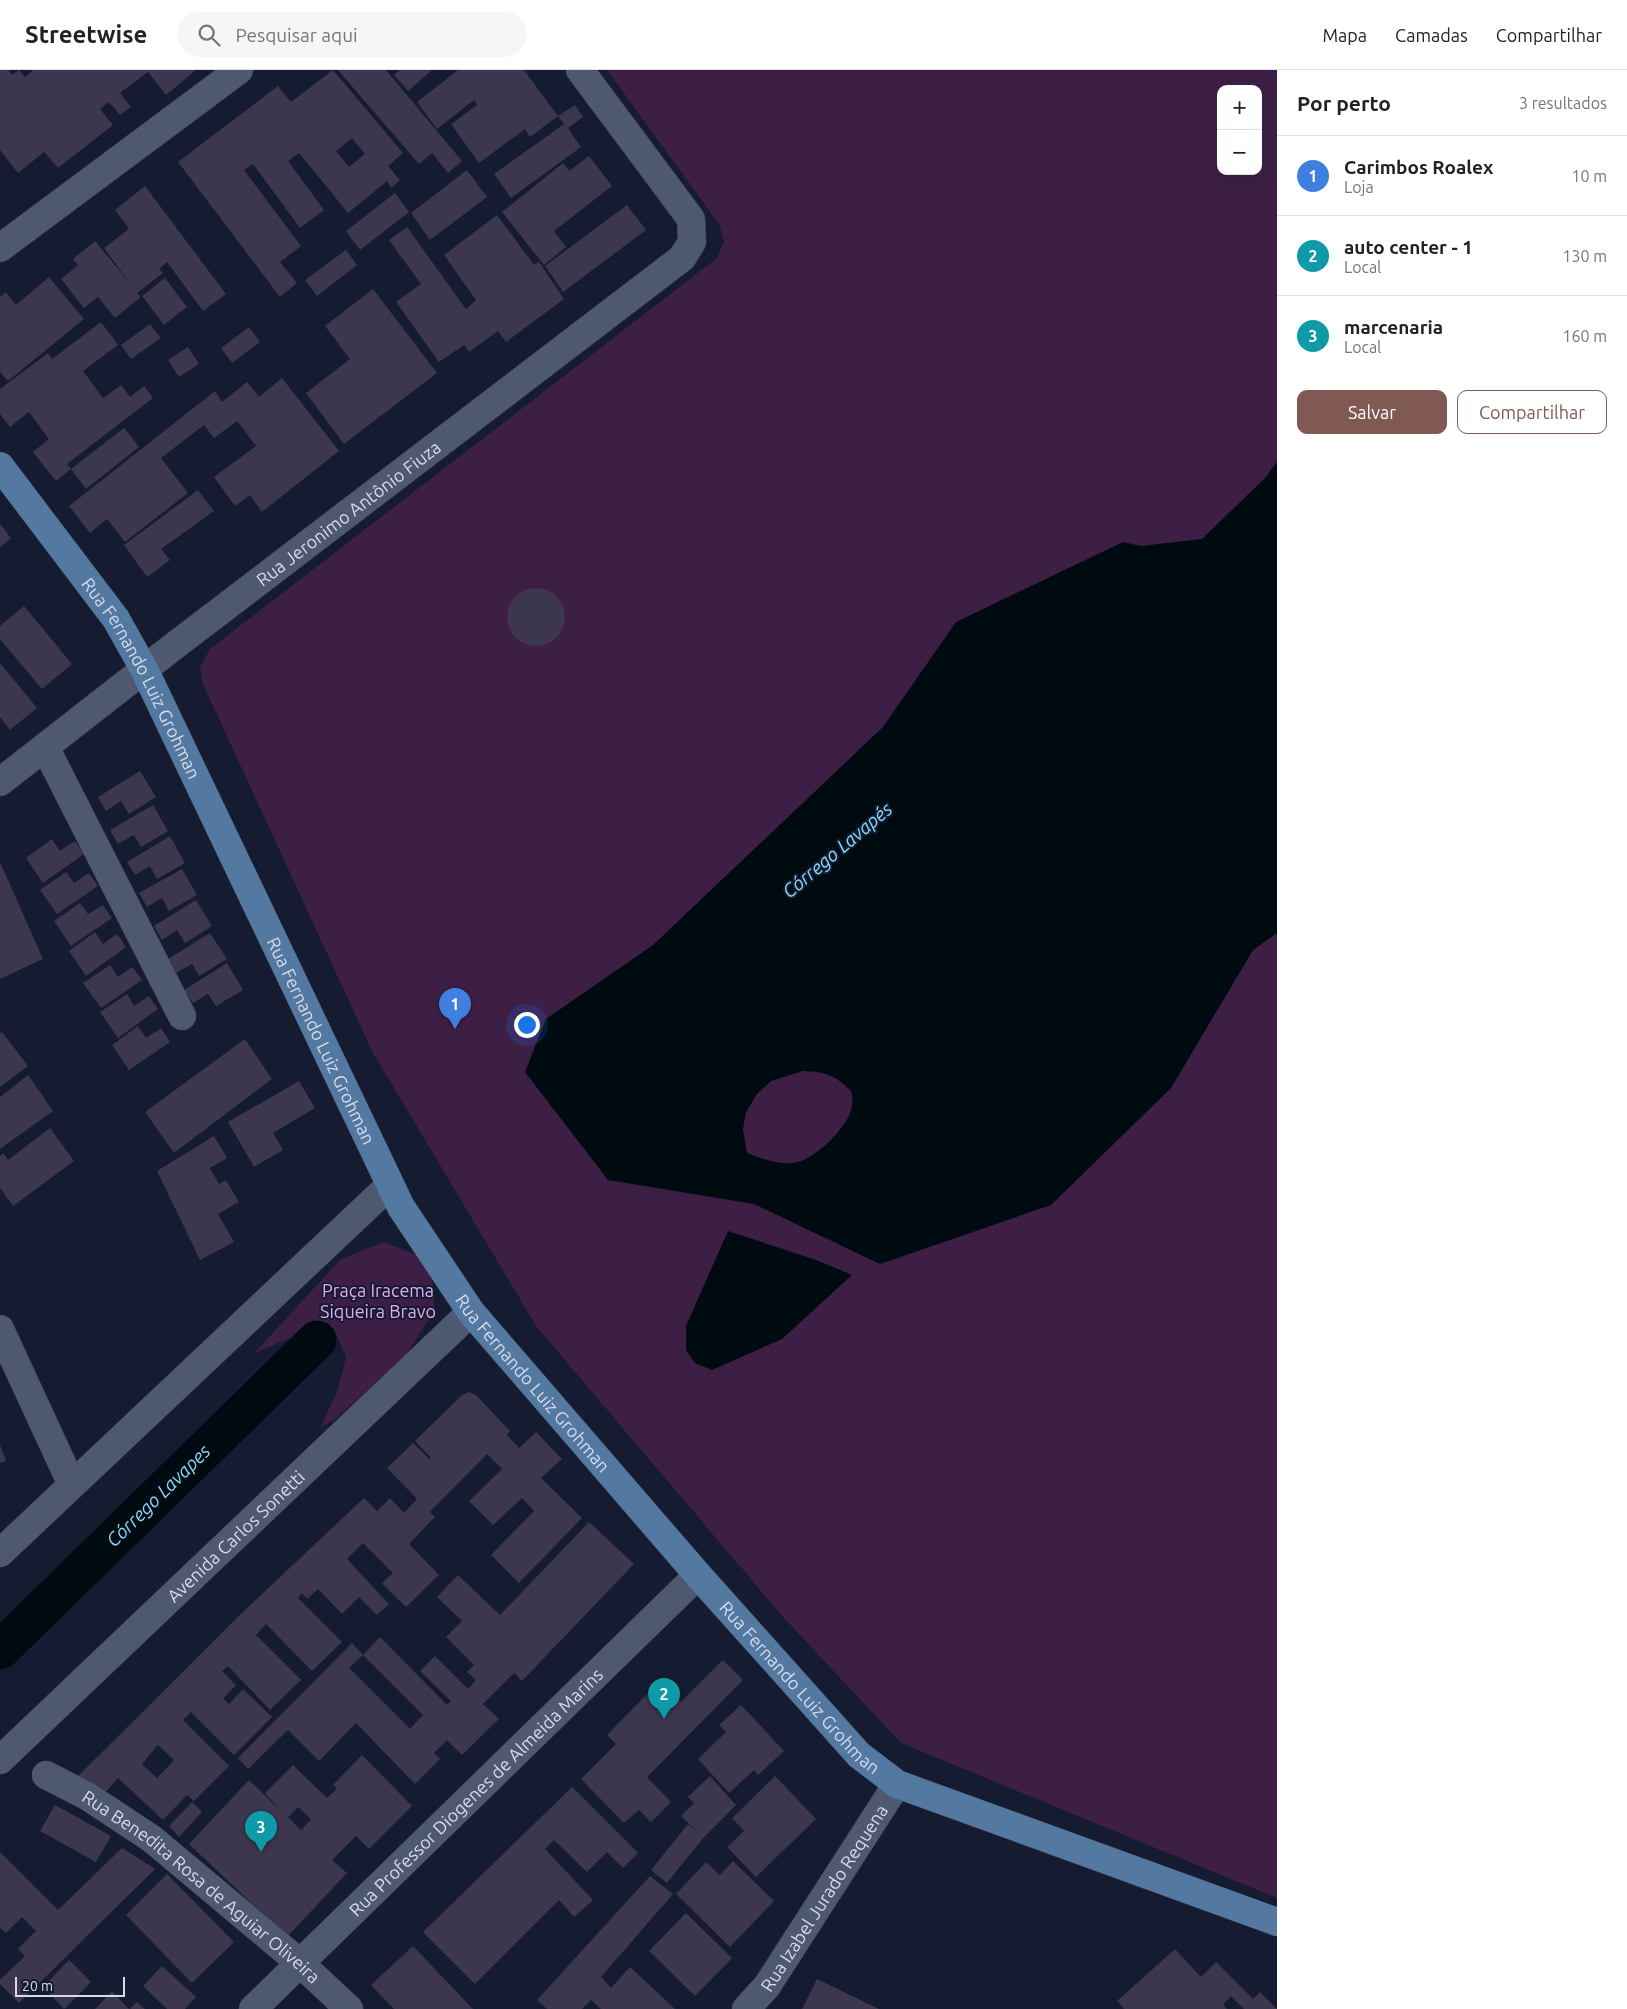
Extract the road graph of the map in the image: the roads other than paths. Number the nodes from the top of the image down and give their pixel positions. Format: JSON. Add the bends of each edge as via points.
{"nodes":[{"id":1,"x":239,"y":70,"type":"edge"},
{"id":2,"x":580,"y":70,"type":"edge"},
{"id":3,"x":0,"y":248,"type":"edge"},
{"id":4,"x":0,"y":466,"type":"edge"},
{"id":5,"x":144,"y":669,"type":"junction"},
{"id":6,"x":45,"y":747,"type":"junction"},
{"id":7,"x":0,"y":782,"type":"edge"},
{"id":8,"x":182,"y":1016,"type":"dead end"},
{"id":9,"x":395,"y":1196,"type":"junction"},
{"id":10,"x":470,"y":1312,"type":"junction"},
{"id":11,"x":0,"y":1329,"type":"edge"},
{"id":12,"x":72,"y":1485,"type":"junction"},
{"id":13,"x":0,"y":1553,"type":"edge"},
{"id":14,"x":698,"y":1575,"type":"junction"},
{"id":15,"x":0,"y":1760,"type":"edge"},
{"id":16,"x":46,"y":1775,"type":"dead end"},
{"id":17,"x":897,"y":1784,"type":"junction"},
{"id":18,"x":1277,"y":1922,"type":"edge"},
{"id":19,"x":300,"y":1963,"type":"junction"},
{"id":20,"x":253,"y":2009,"type":"edge"},
{"id":21,"x":349,"y":2009,"type":"edge"},
{"id":22,"x":746,"y":2009,"type":"edge"}],
"edges":[{"from":1,"to":3,"type":"street"},
{"from":2,"to":5,"type":"street","name":"Rua Jeronimo Antônio Fiuza","via":[[691,219],[692,242],[682,258]]},
{"from":4,"to":5,"type":"main road","name":"Rua Fernando Luiz Grohman","via":[[116,619]]},
{"from":5,"to":6,"type":"street","name":"Rua Jeronimo Antônio Fiuza"},
{"from":5,"to":9,"type":"main road","name":"Rua Fernando Luiz Grohman"},
{"from":6,"to":7,"type":"street","name":"Rua Jeronimo Antônio Fiuza"},
{"from":6,"to":8,"type":"street"},
{"from":9,"to":10,"type":"main road","name":"Rua Fernando Luiz Grohman"},
{"from":9,"to":12,"type":"street"},
{"from":10,"to":14,"type":"main road","name":"Rua Fernando Luiz Grohman"},
{"from":10,"to":15,"type":"street","name":"Avenida Carlos Sonetti"},
{"from":11,"to":12,"type":"street"},
{"from":12,"to":13,"type":"street"},
{"from":14,"to":17,"type":"main road","name":"Rua Fernando Luiz Grohman","via":[[859,1755]]},
{"from":14,"to":19,"type":"street","name":"Rua Professor Diogenes de Almeida Marins"},
{"from":16,"to":19,"type":"street","name":"Rua Benedita Rosa de Aguiar Oliveira","via":[[87,1796],[152,1839]]},
{"from":17,"to":18,"type":"main road","name":"Rua Fernando Luiz Grohman"},
{"from":17,"to":22,"type":"street","name":"Rua Izabel Jurado Requena","via":[[767,1986]]},
{"from":19,"to":20,"type":"street","name":"Rua Professor Diogenes de Almeida Marins"},
{"from":19,"to":21,"type":"street","name":"Rua Benedita Rosa de Aguiar Oliveira"}]}
